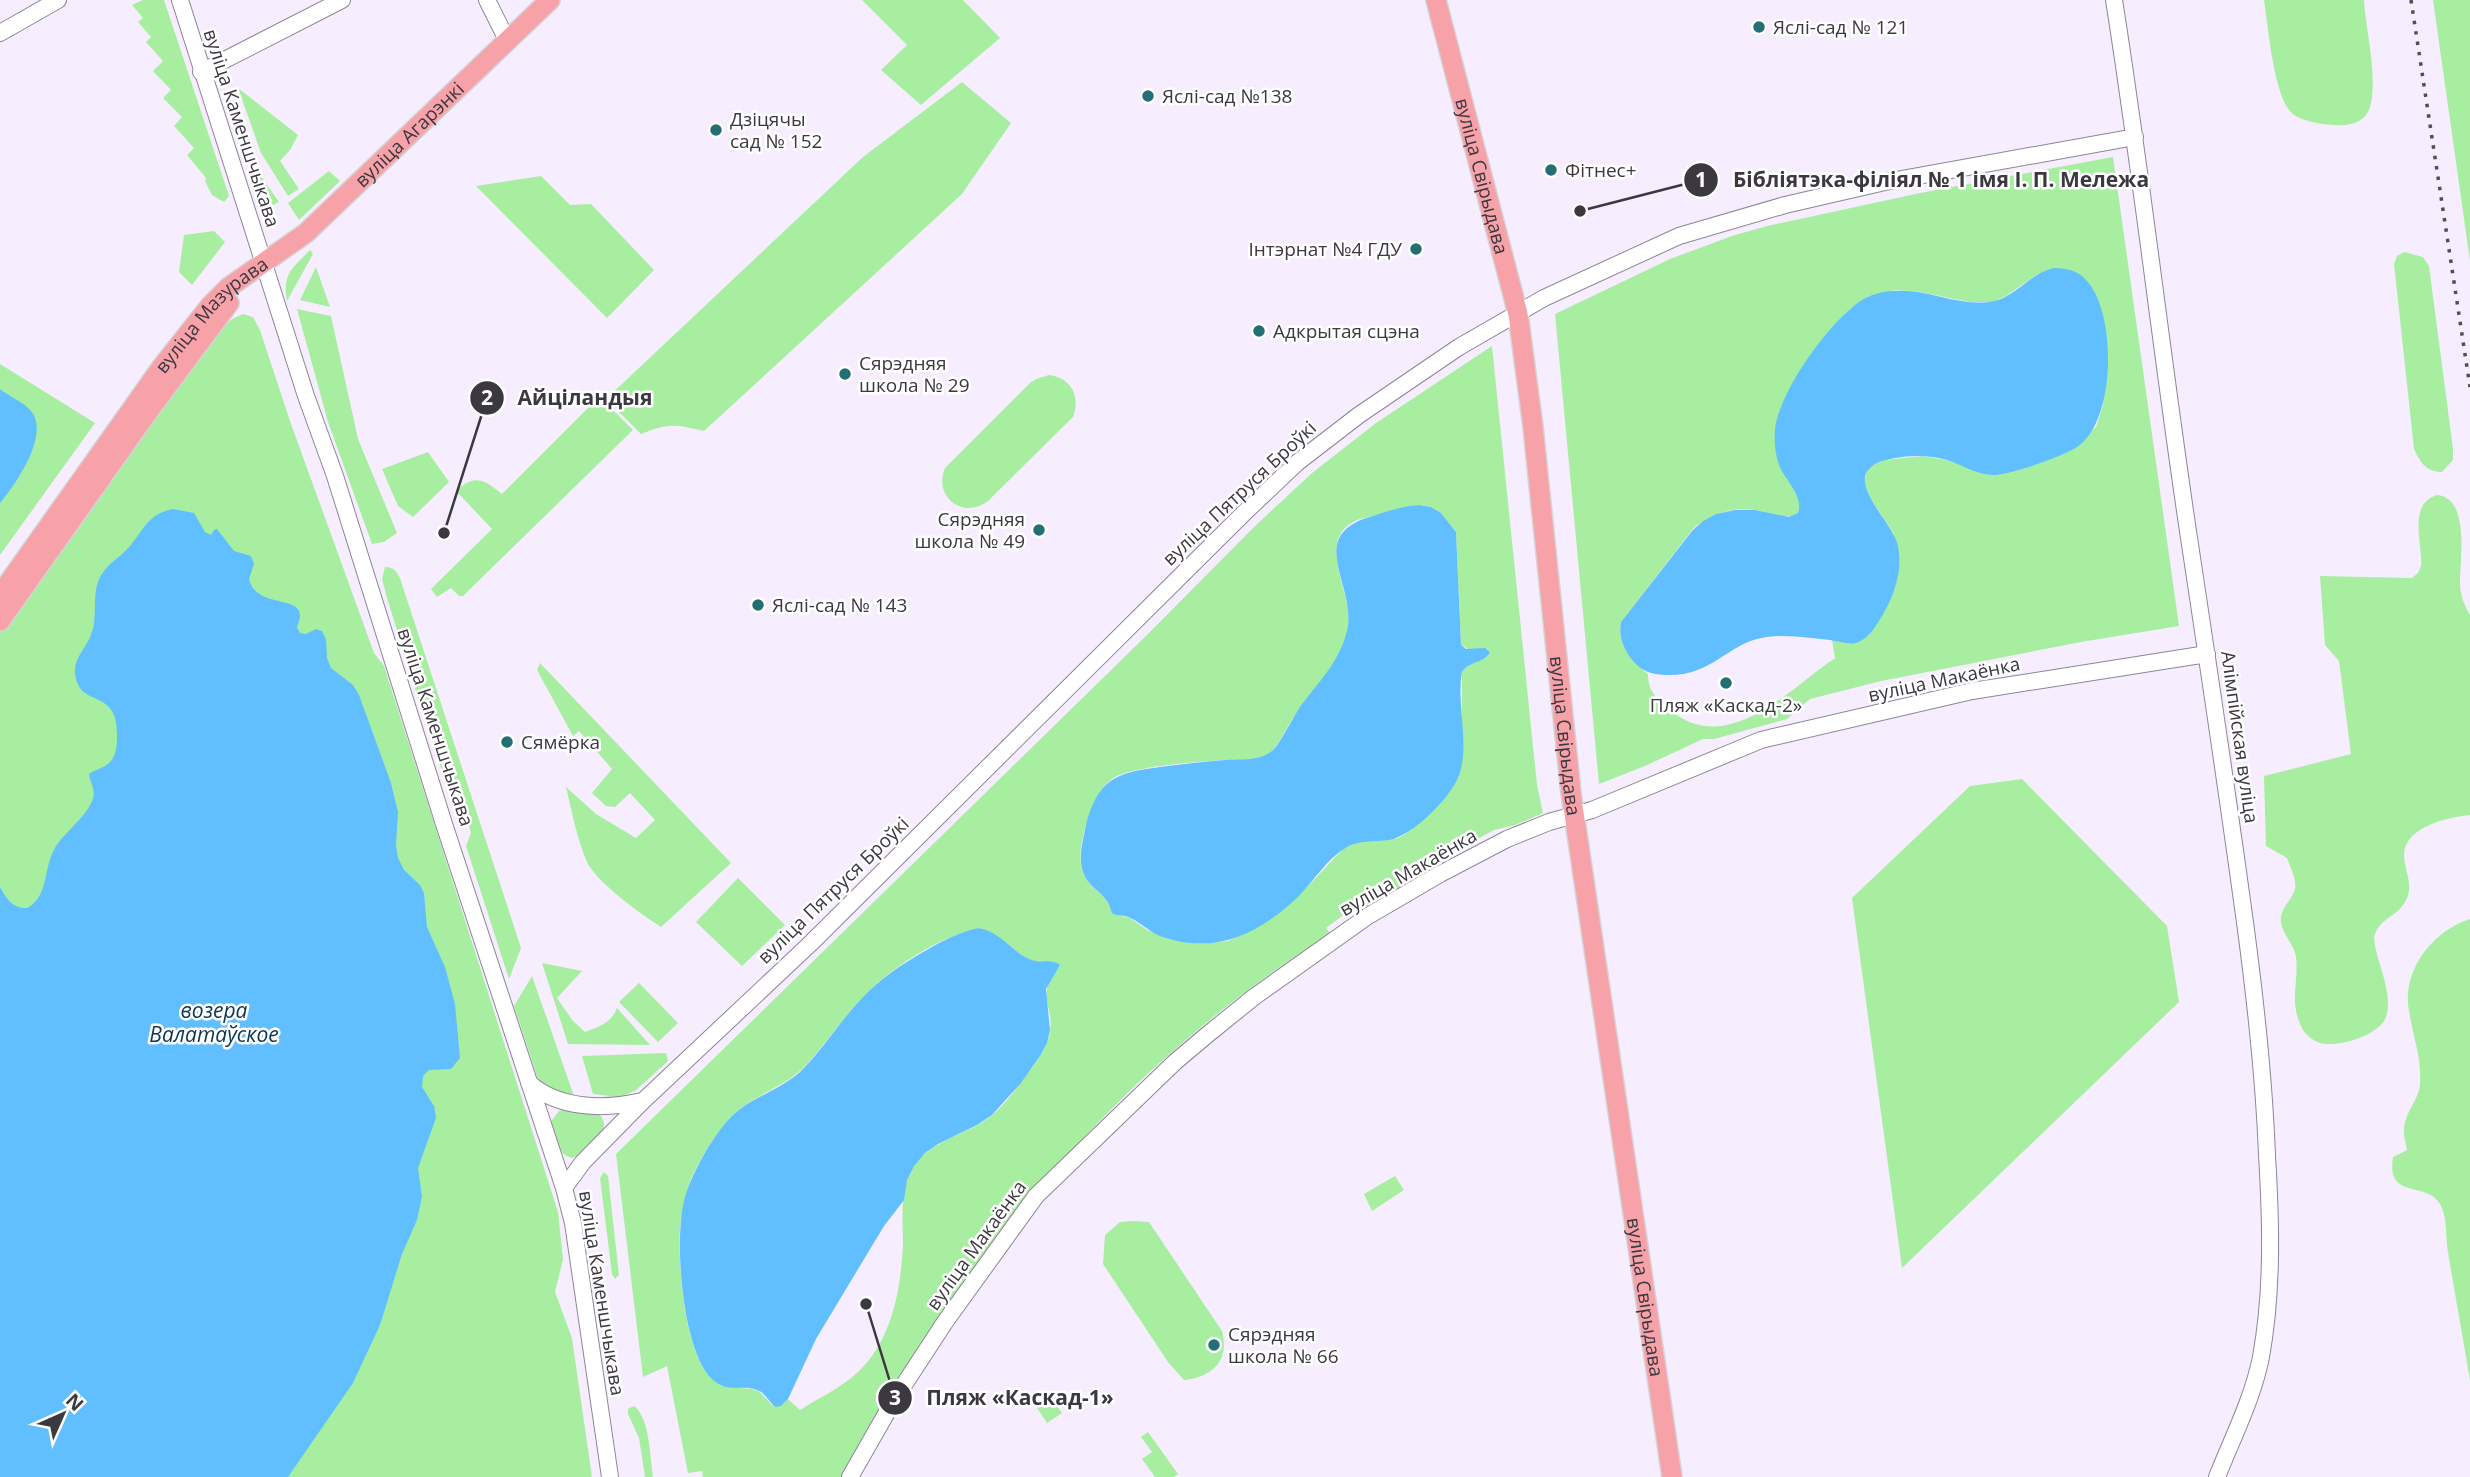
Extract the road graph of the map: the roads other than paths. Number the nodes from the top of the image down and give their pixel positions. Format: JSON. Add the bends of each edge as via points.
{"nodes":[{"id":1,"x":58,"y":0,"type":"edge"},
{"id":2,"x":180,"y":0,"type":"edge"},
{"id":3,"x":342,"y":0,"type":"edge"},
{"id":4,"x":487,"y":0,"type":"edge"},
{"id":5,"x":550,"y":0,"type":"edge"},
{"id":6,"x":1436,"y":0,"type":"edge"},
{"id":7,"x":2114,"y":0,"type":"edge"},
{"id":8,"x":0,"y":33,"type":"edge"},
{"id":9,"x":507,"y":40,"type":"junction"},
{"id":10,"x":201,"y":72,"type":"junction"},
{"id":11,"x":2135,"y":137,"type":"junction"},
{"id":12,"x":264,"y":262,"type":"junction"},
{"id":13,"x":1518,"y":314,"type":"junction"},
{"id":14,"x":0,"y":595,"type":"edge"},
{"id":15,"x":0,"y":621,"type":"edge"},
{"id":16,"x":2207,"y":654,"type":"junction"},
{"id":17,"x":1575,"y":817,"type":"junction"},
{"id":18,"x":529,"y":1083,"type":"junction"},
{"id":19,"x":643,"y":1101,"type":"junction"},
{"id":20,"x":572,"y":1102,"type":"junction"},
{"id":21,"x":596,"y":1107,"type":"junction"},
{"id":22,"x":542,"y":1126,"type":"junction"},
{"id":23,"x":609,"y":1137,"type":"junction"},
{"id":24,"x":553,"y":1157,"type":"junction"},
{"id":25,"x":583,"y":1163,"type":"junction"},
{"id":26,"x":564,"y":1188,"type":"junction"},
{"id":27,"x":610,"y":1477,"type":"edge"},
{"id":28,"x":850,"y":1477,"type":"edge"},
{"id":29,"x":1672,"y":1477,"type":"edge"},
{"id":30,"x":2217,"y":1477,"type":"edge"}],
"edges":[{"from":1,"to":8,"type":"street"},
{"from":2,"to":10,"type":"street","name":"вуліца Каменшчыкава"},
{"from":3,"to":10,"type":"street"},
{"from":4,"to":9,"type":"street"},
{"from":5,"to":9,"type":"main road","name":"вуліца Агарэнкі"},
{"from":6,"to":13,"type":"main road","name":"вуліца Свірыдава"},
{"from":7,"to":11,"type":"street","name":"Алімпійская вуліца"},
{"from":9,"to":12,"type":"main road","name":"вуліца Агарэнкі","via":[[306,233]]},
{"from":10,"to":12,"type":"street","name":"вуліца Каменшчыкава"},
{"from":11,"to":13,"type":"street","name":"вуліца Пятруся Броўкі","via":[[1885,182],[1721,222],[1679,236]]},
{"from":11,"to":16,"type":"street","name":"Алімпійская вуліца"},
{"from":12,"to":14,"type":"main road","name":"вуліца Мазурава","via":[[229,287],[190,330]]},
{"from":12,"to":15,"type":"main road","name":"вуліца Мазурава","via":[[150,409]]},
{"from":12,"to":18,"type":"street","name":"вуліца Каменшчыкава"},
{"from":13,"to":17,"type":"main road","name":"вуліца Свірыдава"},
{"from":13,"to":19,"type":"street","name":"вуліца Пятруся Броўкі","via":[[1448,354],[1298,462],[810,944]]},
{"from":16,"to":17,"type":"street","name":"вуліца Макаёнка","via":[[1972,691],[1761,740]]},
{"from":16,"to":30,"type":"street","name":"Алімпійская вуліца","via":[[2259,1022],[2271,1230],[2260,1363]]},
{"from":17,"to":28,"type":"street","name":"вуліца Макаёнка","via":[[1507,839],[1368,916],[1254,997],[1175,1062],[1036,1196],[945,1322]]},
{"from":17,"to":29,"type":"main road","name":"вуліца Свірыдава"},
{"from":18,"to":20,"type":"street","via":[[540,1093]]},
{"from":18,"to":22,"type":"street","name":"вуліца Каменшчыкава"},
{"from":19,"to":21,"type":"street"},
{"from":19,"to":23,"type":"street","name":"вуліца Пятруся Броўкі"},
{"from":20,"to":21,"type":"street"},
{"from":20,"to":22,"type":"street","via":[[552,1110]]},
{"from":21,"to":23,"type":"street","via":[[610,1121]]},
{"from":22,"to":24,"type":"street","name":"вуліца Каменшчыкава"},
{"from":23,"to":25,"type":"street"},
{"from":24,"to":25,"type":"street","via":[[572,1166]]},
{"from":24,"to":26,"type":"street","name":"вуліца Каменшчыкава"},
{"from":25,"to":26,"type":"street"},
{"from":26,"to":27,"type":"street","name":"вуліца Каменшчыкава"}]}
